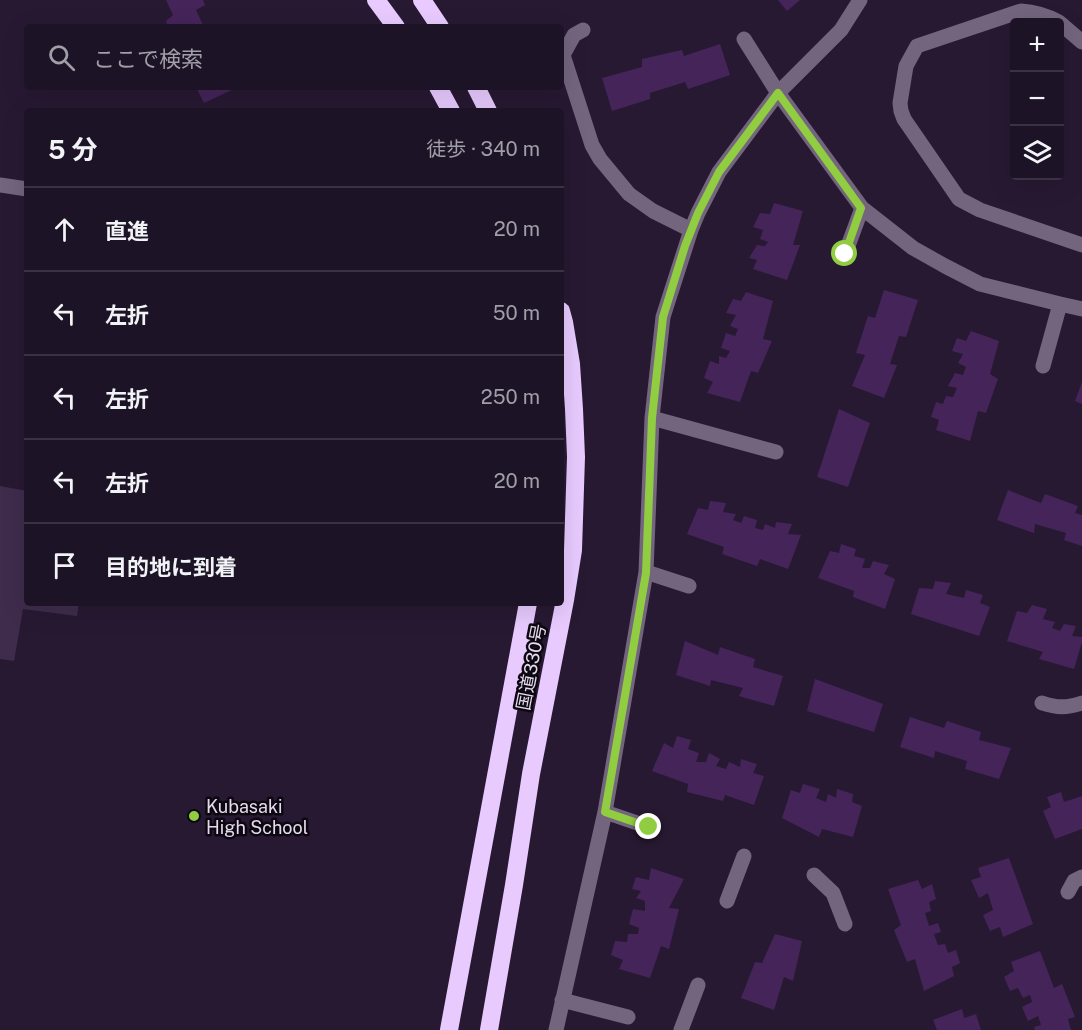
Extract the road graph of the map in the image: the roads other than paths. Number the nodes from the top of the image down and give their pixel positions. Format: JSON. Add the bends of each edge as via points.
{"nodes":[{"id":1,"x":376,"y":0,"type":"edge"},
{"id":2,"x":422,"y":0,"type":"edge"},
{"id":3,"x":860,"y":0,"type":"edge"},
{"id":4,"x":1052,"y":18,"type":"edge"},
{"id":5,"x":394,"y":24,"type":"edge"},
{"id":6,"x":438,"y":24,"type":"edge"},
{"id":7,"x":1064,"y":27,"type":"edge"},
{"id":8,"x":584,"y":30,"type":"dead end"},
{"id":9,"x":744,"y":39,"type":"dead end"},
{"id":10,"x":1082,"y":42,"type":"edge"},
{"id":11,"x":564,"y":53,"type":"edge"},
{"id":12,"x":564,"y":58,"type":"edge"},
{"id":13,"x":440,"y":90,"type":"edge"},
{"id":14,"x":478,"y":90,"type":"edge"},
{"id":15,"x":778,"y":93,"type":"junction"},
{"id":16,"x":449,"y":108,"type":"edge"},
{"id":17,"x":486,"y":108,"type":"edge"},
{"id":18,"x":0,"y":185,"type":"edge"},
{"id":19,"x":24,"y":189,"type":"edge"},
{"id":20,"x":861,"y":208,"type":"junction"},
{"id":21,"x":691,"y":230,"type":"junction"},
{"id":22,"x":1082,"y":245,"type":"edge"},
{"id":23,"x":845,"y":254,"type":"dead end"},
{"id":24,"x":1060,"y":304,"type":"junction"},
{"id":25,"x":1082,"y":309,"type":"edge"},
{"id":26,"x":564,"y":322,"type":"edge"},
{"id":27,"x":1043,"y":366,"type":"dead end"},
{"id":28,"x":652,"y":418,"type":"junction"},
{"id":29,"x":776,"y":452,"type":"dead end"},
{"id":30,"x":646,"y":573,"type":"junction"},
{"id":31,"x":689,"y":586,"type":"dead end"},
{"id":32,"x":527,"y":606,"type":"edge"},
{"id":33,"x":1042,"y":703,"type":"dead end"},
{"id":34,"x":1082,"y":703,"type":"edge"},
{"id":35,"x":605,"y":812,"type":"junction"},
{"id":36,"x":649,"y":827,"type":"dead end"},
{"id":37,"x":744,"y":856,"type":"dead end"},
{"id":38,"x":814,"y":875,"type":"dead end"},
{"id":39,"x":1082,"y":877,"type":"edge"},
{"id":40,"x":1068,"y":892,"type":"dead end"},
{"id":41,"x":728,"y":901,"type":"dead end"},
{"id":42,"x":845,"y":924,"type":"dead end"},
{"id":43,"x":698,"y":985,"type":"dead end"},
{"id":44,"x":562,"y":1000,"type":"junction"},
{"id":45,"x":628,"y":1017,"type":"dead end"},
{"id":46,"x":448,"y":1030,"type":"edge"},
{"id":47,"x":489,"y":1030,"type":"edge"},
{"id":48,"x":556,"y":1030,"type":"edge"},
{"id":49,"x":681,"y":1030,"type":"edge"}],
"edges":[{"from":1,"to":5,"type":"highway"},
{"from":2,"to":6,"type":"highway"},
{"from":3,"to":15,"type":"lane","via":[[841,30]]},
{"from":4,"to":22,"type":"lane","via":[[1021,11],[917,46],[906,66],[900,103],[904,119],[959,199]]},
{"from":7,"to":10,"type":"lane"},
{"from":8,"to":11,"type":"lane","via":[[574,35]]},
{"from":9,"to":15,"type":"lane"},
{"from":12,"to":21,"type":"lane","via":[[592,145],[610,172],[629,194]]},
{"from":13,"to":16,"type":"highway"},
{"from":14,"to":17,"type":"highway"},
{"from":15,"to":20,"type":"lane"},
{"from":15,"to":21,"type":"lane","via":[[719,172]]},
{"from":18,"to":19,"type":"lane"},
{"from":20,"to":23,"type":"lane"},
{"from":20,"to":24,"type":"lane","via":[[913,248],[980,284]]},
{"from":21,"to":28,"type":"lane","via":[[663,317]]},
{"from":24,"to":25,"type":"lane"},
{"from":24,"to":27,"type":"lane"},
{"from":26,"to":47,"type":"highway","name":"国道330号","via":[[571,364],[576,457],[573,550]]},
{"from":28,"to":29,"type":"lane"},
{"from":28,"to":30,"type":"lane"},
{"from":30,"to":31,"type":"lane"},
{"from":30,"to":35,"type":"lane"},
{"from":32,"to":46,"type":"highway","name":"国道330号"},
{"from":33,"to":34,"type":"lane","via":[[1055,707]]},
{"from":35,"to":36,"type":"lane"},
{"from":35,"to":44,"type":"lane"},
{"from":37,"to":41,"type":"lane"},
{"from":38,"to":42,"type":"lane","via":[[833,893]]},
{"from":39,"to":40,"type":"lane","via":[[1074,881]]},
{"from":43,"to":49,"type":"lane"},
{"from":44,"to":45,"type":"lane"},
{"from":44,"to":48,"type":"lane"}]}
